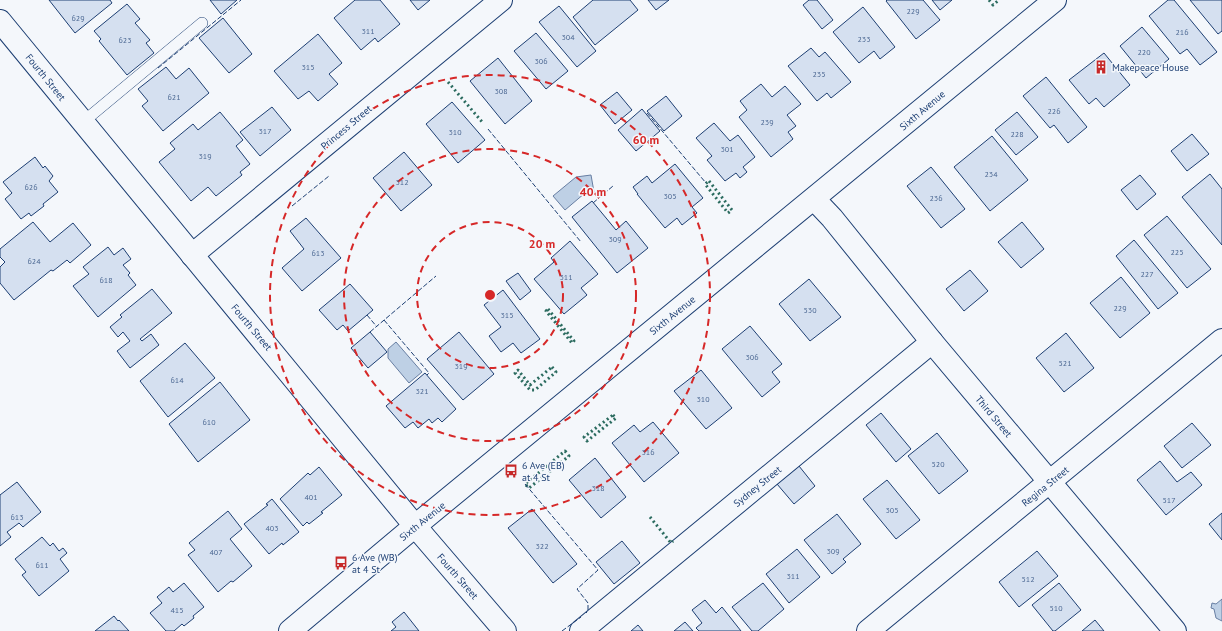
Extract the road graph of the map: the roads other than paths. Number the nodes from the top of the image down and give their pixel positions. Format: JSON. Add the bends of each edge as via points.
{"nodes":[{"id":1,"x":500,"y":0,"type":"edge"},
{"id":2,"x":1055,"y":0,"type":"edge"},
{"id":3,"x":0,"y":21,"type":"edge"},
{"id":4,"x":202,"y":23,"type":"dead end"},
{"id":5,"x":83,"y":122,"type":"junction"},
{"id":6,"x":814,"y":199,"type":"junction"},
{"id":7,"x":192,"y":255,"type":"junction"},
{"id":8,"x":1222,"y":340,"type":"edge"},
{"id":9,"x":932,"y":342,"type":"junction"},
{"id":10,"x":1049,"y":482,"type":"junction"},
{"id":11,"x":415,"y":526,"type":"junction"},
{"id":12,"x":1168,"y":628,"type":"edge"},
{"id":13,"x":290,"y":631,"type":"edge"},
{"id":14,"x":505,"y":631,"type":"edge"},
{"id":15,"x":581,"y":631,"type":"edge"},
{"id":16,"x":868,"y":631,"type":"edge"}],
"edges":[{"from":1,"to":7,"type":"street","name":"Princess Street"},
{"from":2,"to":6,"type":"street","name":"Sixth Avenue"},
{"from":3,"to":5,"type":"street","name":"Fourth Street"},
{"from":4,"to":5,"type":"lane"},
{"from":5,"to":7,"type":"street","name":"Fourth Street"},
{"from":6,"to":9,"type":"street","name":"Third Street"},
{"from":6,"to":11,"type":"street","name":"Sixth Avenue"},
{"from":7,"to":11,"type":"street","name":"Fourth Street"},
{"from":8,"to":10,"type":"street","name":"Regina Street"},
{"from":9,"to":10,"type":"street","name":"Third Street"},
{"from":9,"to":15,"type":"street","name":"Sydney Street"},
{"from":10,"to":12,"type":"street","name":"Third Street"},
{"from":10,"to":16,"type":"street","name":"Regina Street"},
{"from":11,"to":13,"type":"street","name":"Sixth Avenue"},
{"from":11,"to":14,"type":"street","name":"Fourth Street"}]}
